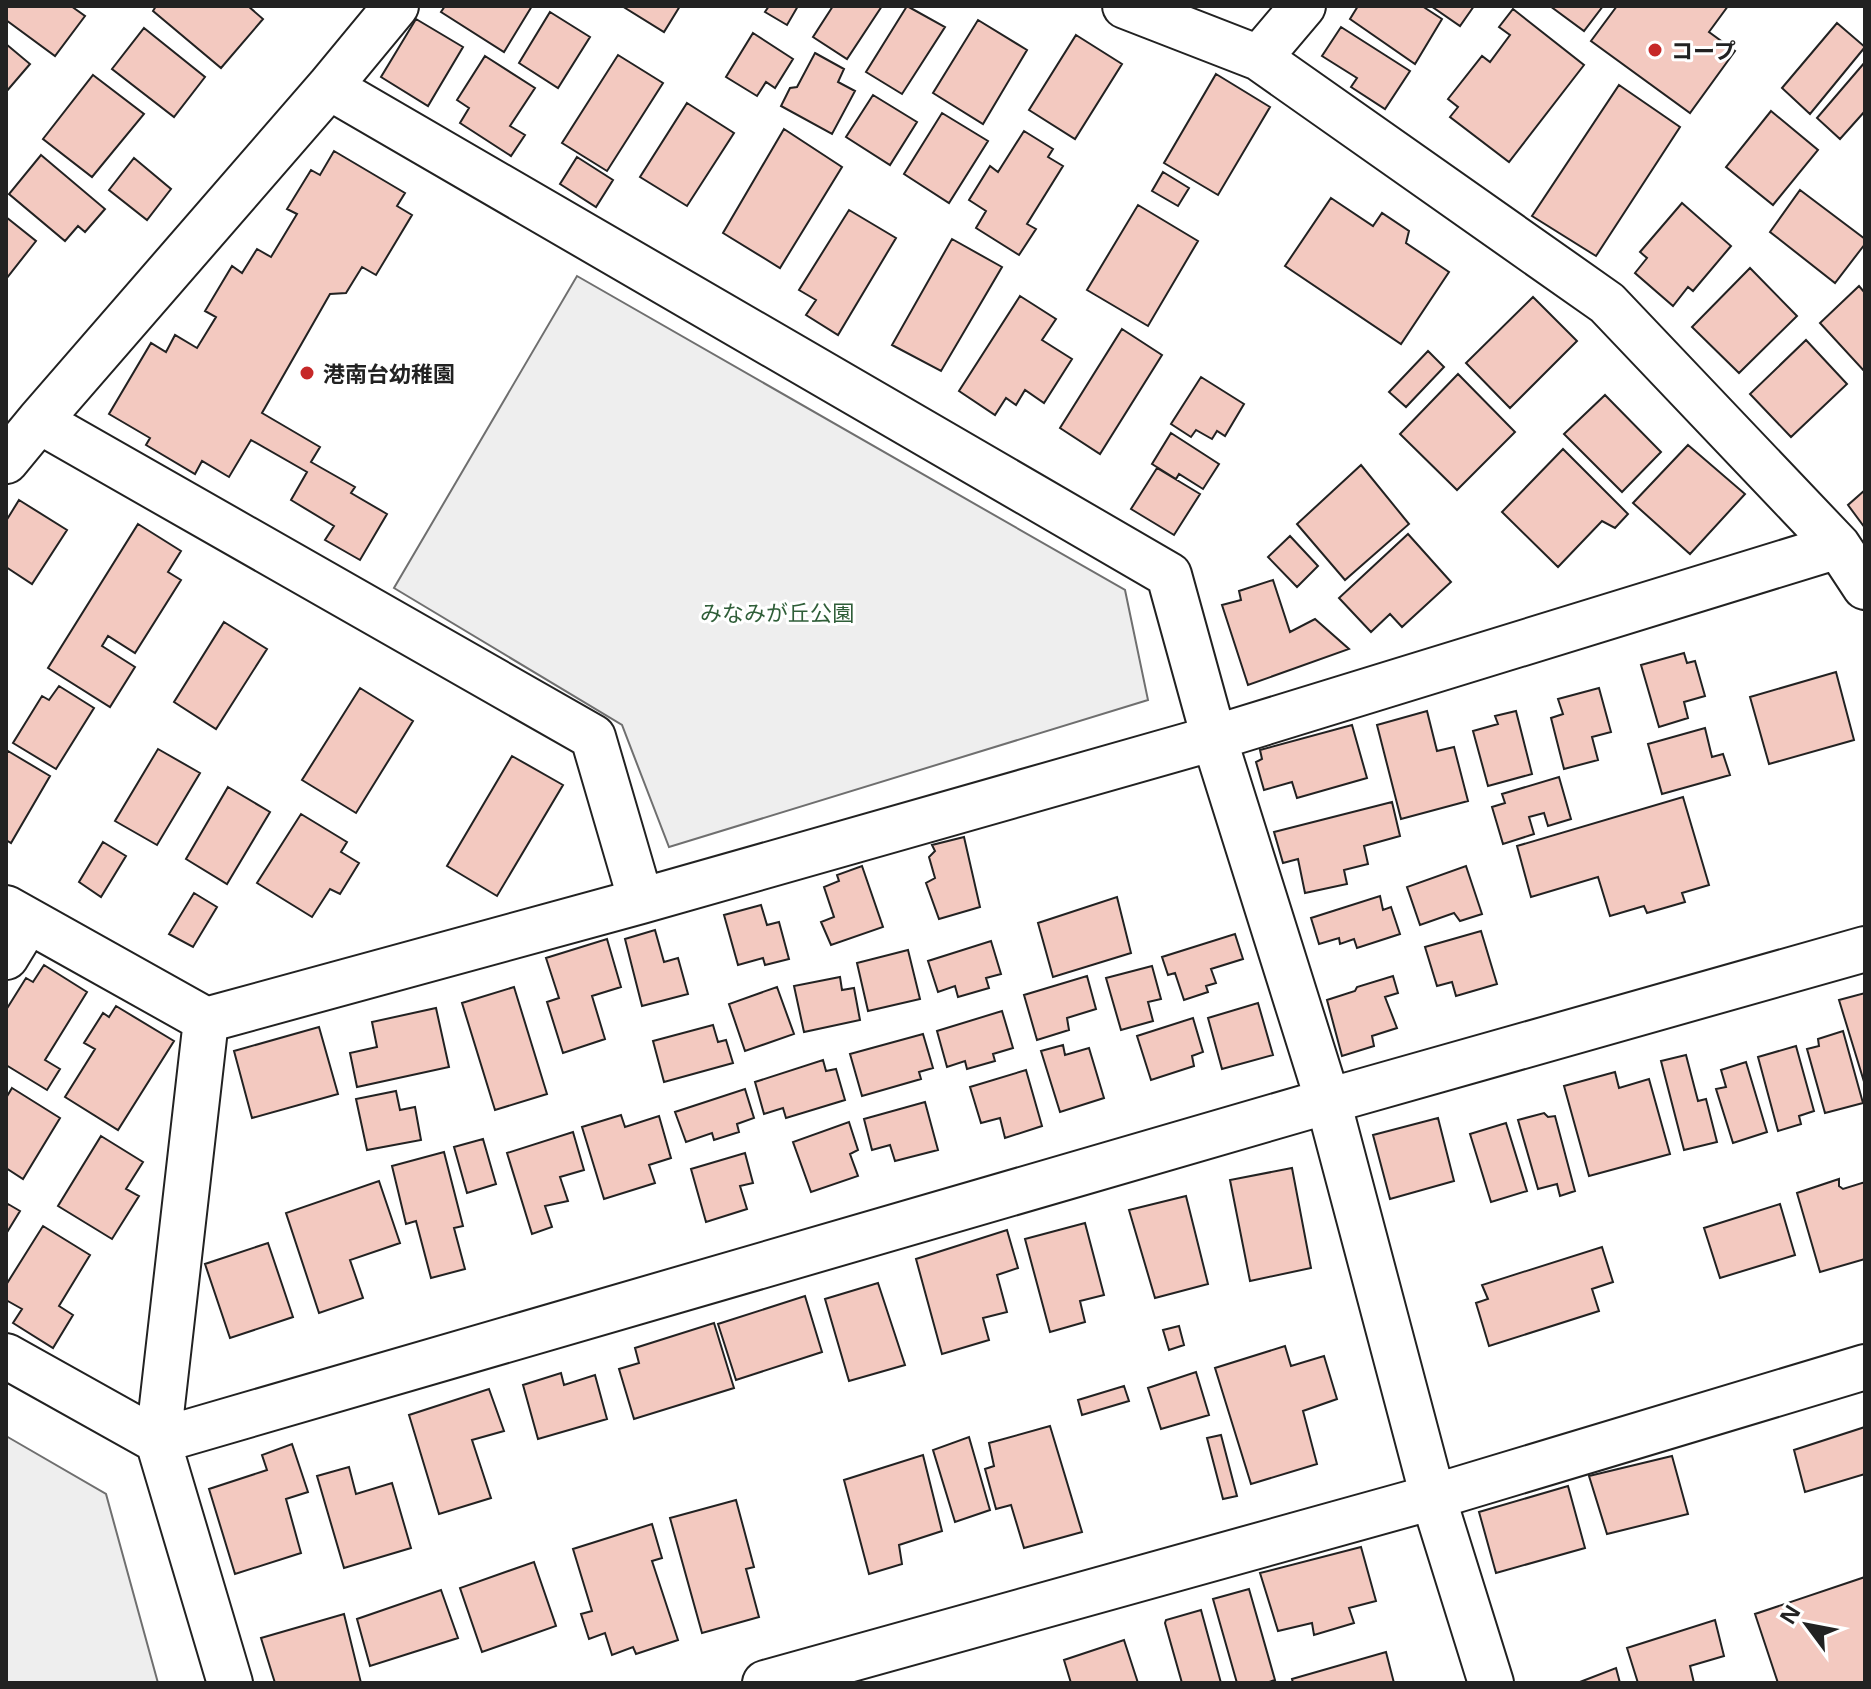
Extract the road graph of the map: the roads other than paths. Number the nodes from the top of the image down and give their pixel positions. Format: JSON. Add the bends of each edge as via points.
{"nodes":[{"id":1,"x":396,"y":6,"type":"edge"},
{"id":2,"x":1125,"y":6,"type":"edge"},
{"id":3,"x":1303,"y":6,"type":"edge"},
{"id":4,"x":1259,"y":58,"type":"junction"},
{"id":5,"x":329,"y":87,"type":"junction"},
{"id":6,"x":39,"y":421,"type":"junction"},
{"id":7,"x":6,"y":461,"type":"edge"},
{"id":8,"x":1838,"y":546,"type":"junction"},
{"id":9,"x":1865,"y":587,"type":"edge"},
{"id":10,"x":1214,"y":738,"type":"junction"},
{"id":11,"x":641,"y":901,"type":"junction"},
{"id":12,"x":13,"y":928,"type":"edge"},
{"id":13,"x":1865,"y":949,"type":"edge"},
{"id":14,"x":206,"y":1020,"type":"junction"},
{"id":15,"x":1328,"y":1101,"type":"junction"},
{"id":16,"x":6,"y":1356,"type":"edge"},
{"id":17,"x":1865,"y":1367,"type":"edge"},
{"id":18,"x":158,"y":1441,"type":"junction"},
{"id":19,"x":1433,"y":1497,"type":"junction"},
{"id":20,"x":230,"y":1683,"type":"edge"},
{"id":21,"x":765,"y":1683,"type":"edge"},
{"id":22,"x":1491,"y":1683,"type":"edge"}],
"edges":[{"from":1,"to":5,"type":"street"},
{"from":2,"to":4,"type":"street"},
{"from":3,"to":4,"type":"street"},
{"from":4,"to":8,"type":"street","via":[[1607,303]]},
{"from":5,"to":6,"type":"street"},
{"from":5,"to":10,"type":"street","via":[[1169,575]]},
{"from":6,"to":7,"type":"street"},
{"from":6,"to":11,"type":"street","via":[[593,737]]},
{"from":8,"to":9,"type":"street"},
{"from":8,"to":10,"type":"street"},
{"from":10,"to":11,"type":"street"},
{"from":10,"to":15,"type":"street"},
{"from":11,"to":14,"type":"street"},
{"from":12,"to":14,"type":"street"},
{"from":13,"to":15,"type":"street"},
{"from":14,"to":18,"type":"street"},
{"from":15,"to":18,"type":"street"},
{"from":15,"to":19,"type":"street"},
{"from":16,"to":18,"type":"street"},
{"from":17,"to":19,"type":"street"},
{"from":18,"to":20,"type":"street"},
{"from":19,"to":21,"type":"street"},
{"from":19,"to":22,"type":"street"}]}
